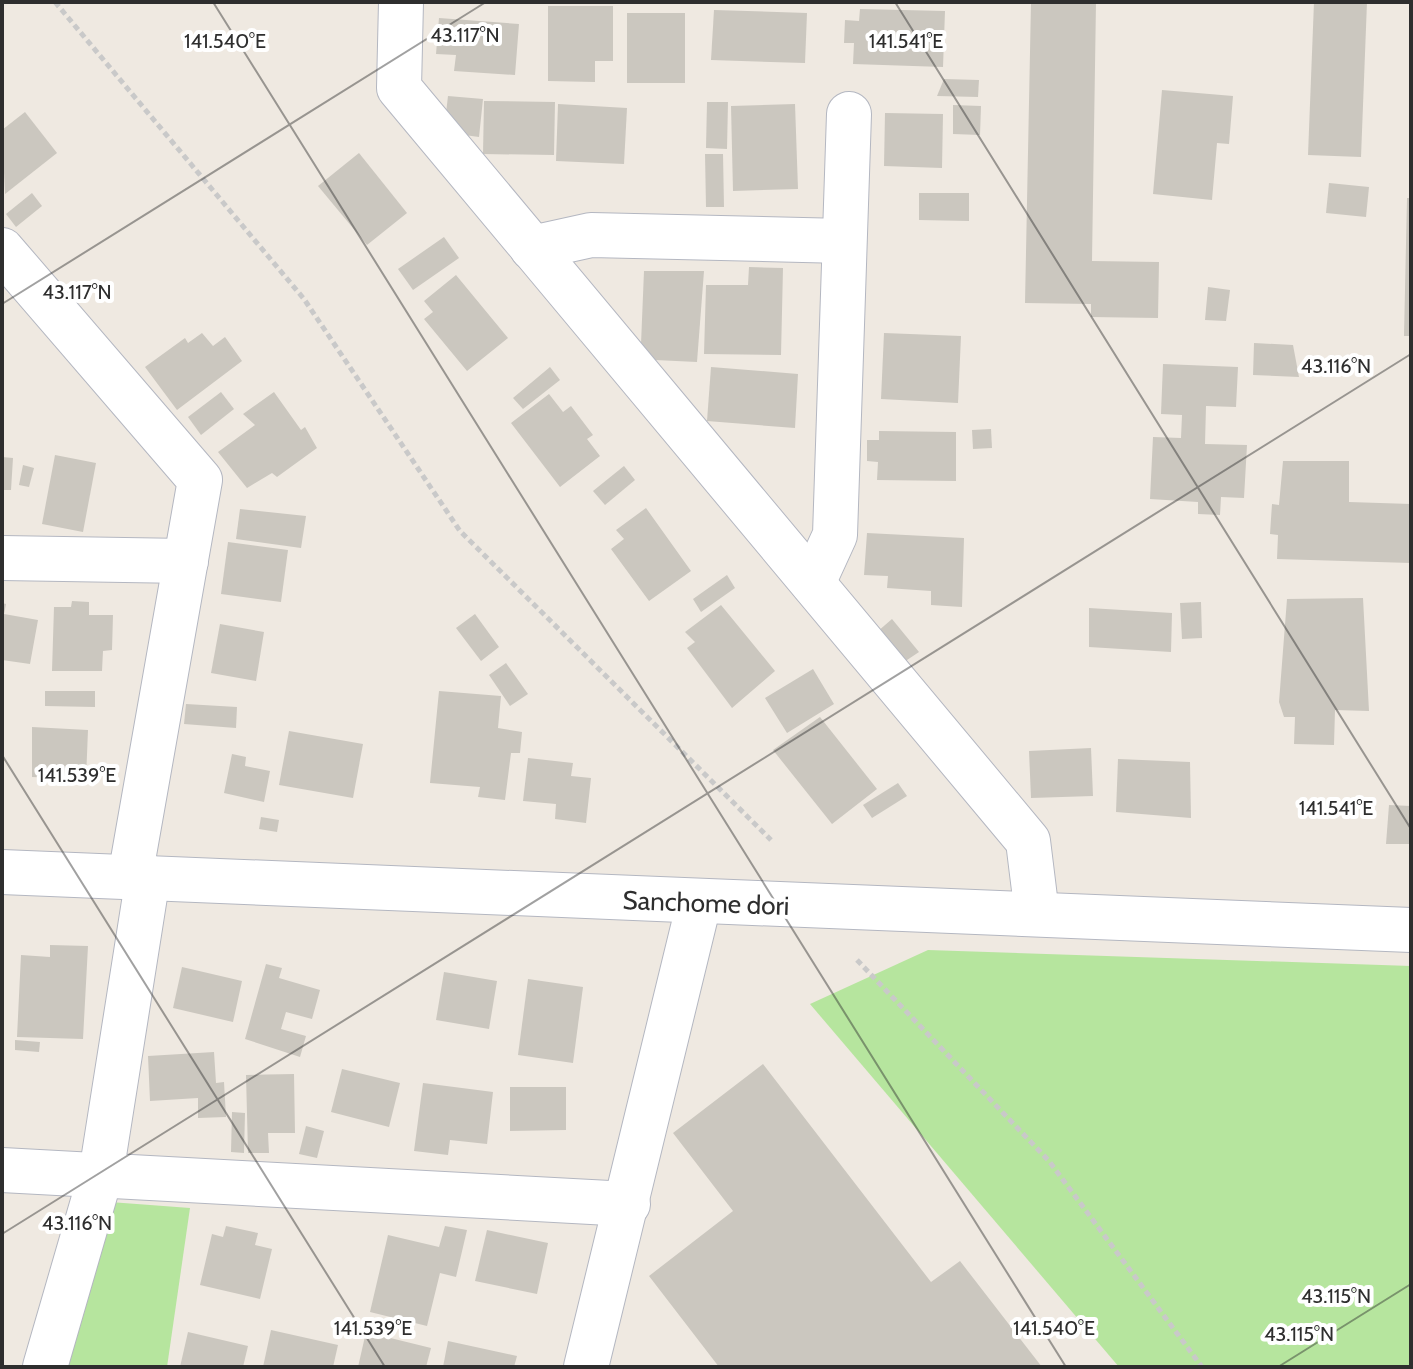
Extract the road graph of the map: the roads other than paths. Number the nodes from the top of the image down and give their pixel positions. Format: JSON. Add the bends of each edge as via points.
{"nodes":[{"id":1,"x":401,"y":2,"type":"edge"},
{"id":2,"x":849,"y":114,"type":"dead end"},
{"id":3,"x":844,"y":241,"type":"junction"},
{"id":4,"x":532,"y":248,"type":"junction"},
{"id":5,"x":2,"y":250,"type":"edge"},
{"id":6,"x":2,"y":558,"type":"edge"},
{"id":7,"x":186,"y":561,"type":"junction"},
{"id":8,"x":813,"y":583,"type":"junction"},
{"id":9,"x":2,"y":872,"type":"edge"},
{"id":10,"x":139,"y":877,"type":"junction"},
{"id":11,"x":699,"y":903,"type":"junction"},
{"id":12,"x":1037,"y":914,"type":"junction"},
{"id":13,"x":1411,"y":930,"type":"edge"},
{"id":14,"x":2,"y":1170,"type":"edge"},
{"id":15,"x":101,"y":1174,"type":"junction"},
{"id":16,"x":628,"y":1204,"type":"junction"},
{"id":17,"x":45,"y":1367,"type":"edge"},
{"id":18,"x":586,"y":1367,"type":"edge"}],
"edges":[{"from":1,"to":4,"type":"street","via":[[399,88]]},
{"from":2,"to":3,"type":"street"},
{"from":3,"to":4,"type":"street","via":[[591,235]]},
{"from":3,"to":8,"type":"street","via":[[835,535]]},
{"from":4,"to":8,"type":"street"},
{"from":5,"to":7,"type":"street","via":[[200,480]]},
{"from":6,"to":7,"type":"street"},
{"from":7,"to":10,"type":"street"},
{"from":8,"to":12,"type":"street","via":[[1028,841]]},
{"from":9,"to":10,"type":"street","name":"Sanchome dori"},
{"from":10,"to":11,"type":"street","name":"Sanchome dori"},
{"from":10,"to":15,"type":"street"},
{"from":11,"to":12,"type":"street","name":"Sanchome dori"},
{"from":11,"to":16,"type":"street"},
{"from":12,"to":13,"type":"street","name":"Sanchome dori"},
{"from":14,"to":15,"type":"street"},
{"from":15,"to":16,"type":"street"},
{"from":15,"to":17,"type":"street"},
{"from":16,"to":18,"type":"street"}]}
